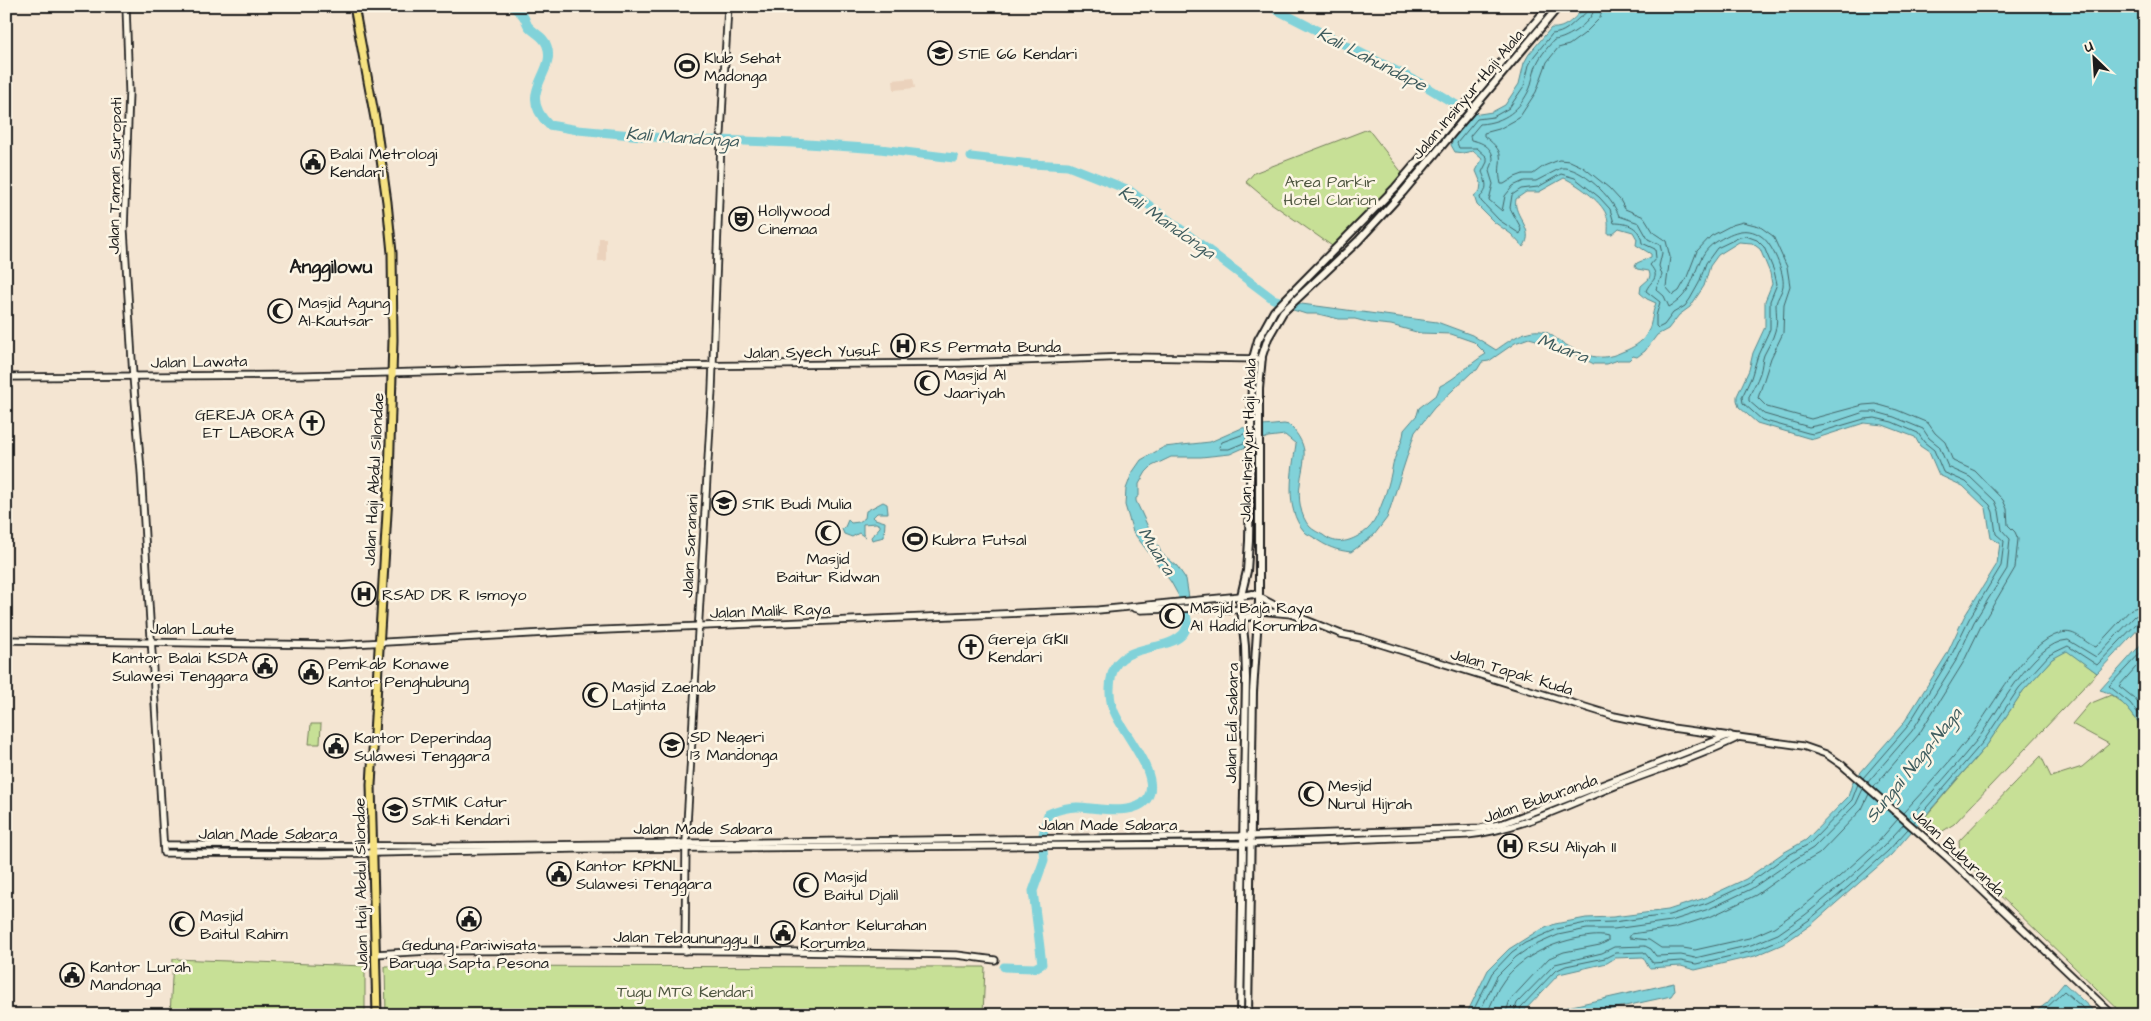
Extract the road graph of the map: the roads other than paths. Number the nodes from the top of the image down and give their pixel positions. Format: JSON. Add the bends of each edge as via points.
{"nodes":[{"id":1,"x":126,"y":6,"type":"edge"},
{"id":2,"x":354,"y":6,"type":"edge"},
{"id":3,"x":728,"y":6,"type":"edge"},
{"id":4,"x":1549,"y":6,"type":"edge"},
{"id":5,"x":1559,"y":6,"type":"edge"},
{"id":6,"x":1472,"y":103,"type":"junction"},
{"id":7,"x":721,"y":134,"type":"dead end"},
{"id":8,"x":721,"y":142,"type":"dead end"},
{"id":9,"x":1293,"y":297,"type":"junction"},
{"id":10,"x":1253,"y":358,"type":"junction"},
{"id":11,"x":1262,"y":359,"type":"junction"},
{"id":12,"x":713,"y":366,"type":"junction"},
{"id":13,"x":392,"y":372,"type":"junction"},
{"id":14,"x":132,"y":376,"type":"junction"},
{"id":15,"x":6,"y":377,"type":"edge"},
{"id":16,"x":1241,"y":596,"type":"junction"},
{"id":17,"x":1259,"y":597,"type":"junction"},
{"id":18,"x":1196,"y":605,"type":"junction"},
{"id":19,"x":1242,"y":610,"type":"junction"},
{"id":20,"x":1291,"y":614,"type":"junction"},
{"id":21,"x":1258,"y":615,"type":"junction"},
{"id":22,"x":1242,"y":618,"type":"junction"},
{"id":23,"x":698,"y":627,"type":"junction"},
{"id":24,"x":6,"y":640,"type":"edge"},
{"id":25,"x":151,"y":642,"type":"junction"},
{"id":26,"x":378,"y":643,"type":"junction"},
{"id":27,"x":1730,"y":735,"type":"junction"},
{"id":28,"x":1739,"y":737,"type":"junction"},
{"id":29,"x":1243,"y":840,"type":"junction"},
{"id":30,"x":1251,"y":840,"type":"junction"},
{"id":31,"x":1058,"y":841,"type":"junction"},
{"id":32,"x":852,"y":844,"type":"junction"},
{"id":33,"x":164,"y":845,"type":"junction"},
{"id":34,"x":686,"y":845,"type":"junction"},
{"id":35,"x":373,"y":849,"type":"junction"},
{"id":36,"x":164,"y":853,"type":"joint"},
{"id":37,"x":684,"y":951,"type":"junction"},
{"id":38,"x":375,"y":954,"type":"junction"},
{"id":39,"x":995,"y":960,"type":"dead end"},
{"id":40,"x":377,"y":1015,"type":"edge"},
{"id":41,"x":1240,"y":1015,"type":"edge"},
{"id":42,"x":1248,"y":1015,"type":"edge"},
{"id":43,"x":2113,"y":1015,"type":"edge"}],
"edges":[{"from":1,"to":14,"type":"street","name":"Jalan Taman Suropati","via":[[129,92],[124,230]]},
{"from":2,"to":13,"type":"highway","name":"Jalan Haji Abdul Silondae","via":[[374,110],[389,220]]},
{"from":3,"to":7,"type":"street"},
{"from":4,"to":6,"type":"main road","name":"Jalan Insinyur Haji Alala"},
{"from":5,"to":6,"type":"main road","name":"Jalan Insinyur Haji Alala"},
{"from":6,"to":9,"type":"main road","name":"Jalan Insinyur Haji Alala","via":[[1461,110],[1377,208]]},
{"from":6,"to":9,"type":"main road","name":"Jalan Insinyur Haji Alala","via":[[1466,116],[1383,214]]},
{"from":8,"to":12,"type":"street","name":"Jalan Saranani"},
{"from":9,"to":10,"type":"main road","name":"Jalan Insinyur Haji Alala","via":[[1275,310],[1261,333]]},
{"from":9,"to":11,"type":"main road","name":"Jalan Insinyur Haji Alala","via":[[1268,338]]},
{"from":10,"to":11,"type":"street","name":"Jalan Syech Yusuf"},
{"from":10,"to":12,"type":"street","name":"Jalan Syech Yusuf","via":[[1131,357]]},
{"from":10,"to":16,"type":"main road","name":"Jalan Insinyur Haji Alala","via":[[1248,556]]},
{"from":11,"to":17,"type":"main road","name":"Jalan Insinyur Haji Alala","via":[[1258,454]]},
{"from":12,"to":13,"type":"street","name":"Jalan Syech Yusuf"},
{"from":12,"to":23,"type":"street","name":"Jalan Saranani"},
{"from":13,"to":14,"type":"street","name":"Jalan Lawata"},
{"from":13,"to":26,"type":"highway","name":"Jalan Haji Abdul Silondae"},
{"from":14,"to":15,"type":"street","name":"Jalan Lawata"},
{"from":14,"to":25,"type":"street","name":"Jalan Taman Suropati"},
{"from":16,"to":17,"type":"main road","via":[[1252,594]]},
{"from":16,"to":18,"type":"street"},
{"from":16,"to":19,"type":"main road","name":"Jalan Insinyur Haji Alala"},
{"from":17,"to":20,"type":"street","name":"Jalan Tapak Kuda"},
{"from":17,"to":21,"type":"main road","name":"Jalan Insinyur Haji Alala"},
{"from":18,"to":19,"type":"street"},
{"from":18,"to":23,"type":"street","name":"Jalan Malik Raya"},
{"from":19,"to":21,"type":"main road"},
{"from":19,"to":22,"type":"main road","name":"Jalan Edi Sabara"},
{"from":20,"to":21,"type":"street","name":"Jalan Tapak Kuda"},
{"from":20,"to":27,"type":"street","name":"Jalan Tapak Kuda","via":[[1341,634],[1583,708],[1672,728]]},
{"from":21,"to":22,"type":"main road"},
{"from":21,"to":30,"type":"main road","name":"Jalan Edi Sabara","via":[[1253,692]]},
{"from":22,"to":29,"type":"main road","name":"Jalan Edi Sabara","via":[[1246,662]]},
{"from":23,"to":26,"type":"street","name":"Jalan Malik Raya"},
{"from":23,"to":34,"type":"street","name":"Jalan Saranani"},
{"from":24,"to":25,"type":"street","name":"Jalan Laute"},
{"from":25,"to":26,"type":"street","name":"Jalan Laute"},
{"from":25,"to":33,"type":"street","name":"Jalan Taman Suropati"},
{"from":26,"to":35,"type":"highway","name":"Jalan Haji Abdul Silondae","via":[[371,785]]},
{"from":27,"to":28,"type":"street","name":"Jalan Buburanda"},
{"from":27,"to":30,"type":"street","name":"Jalan Buburanda","via":[[1504,824]]},
{"from":28,"to":30,"type":"street","name":"Jalan Buburanda","via":[[1486,833],[1395,839]]},
{"from":28,"to":43,"type":"street","name":"Jalan Buburanda","via":[[1803,746],[1826,754],[1842,765],[1929,841]]},
{"from":29,"to":30,"type":"street","name":"Jalan Made Sabara"},
{"from":29,"to":31,"type":"street","name":"Jalan Made Sabara"},
{"from":29,"to":41,"type":"main road","name":"Jalan Edi Sabara"},
{"from":30,"to":42,"type":"main road","name":"Jalan Edi Sabara"},
{"from":31,"to":32,"type":"street","name":"Jalan Made Sabara","via":[[1041,844]]},
{"from":31,"to":32,"type":"street","name":"Jalan Made Sabara","via":[[1032,838]]},
{"from":32,"to":34,"type":"street","name":"Jalan Made Sabara"},
{"from":33,"to":35,"type":"street","name":"Jalan Made Sabara"},
{"from":33,"to":36,"type":"street","name":"Jalan Taman Suropati"},
{"from":34,"to":35,"type":"street","name":"Jalan Made Sabara"},
{"from":34,"to":37,"type":"street","name":"Jalan Saranani"},
{"from":35,"to":36,"type":"street","name":"Jalan Made Sabara","via":[[323,854]]},
{"from":35,"to":38,"type":"highway","name":"Jalan Haji Abdul Silondae"},
{"from":37,"to":38,"type":"street","name":"Jalan Tebaununggu II"},
{"from":37,"to":39,"type":"street","name":"Jalan Tebaununggu II","via":[[957,955]]},
{"from":38,"to":40,"type":"highway","name":"Jalan Haji Abdul Silondae"}]}
